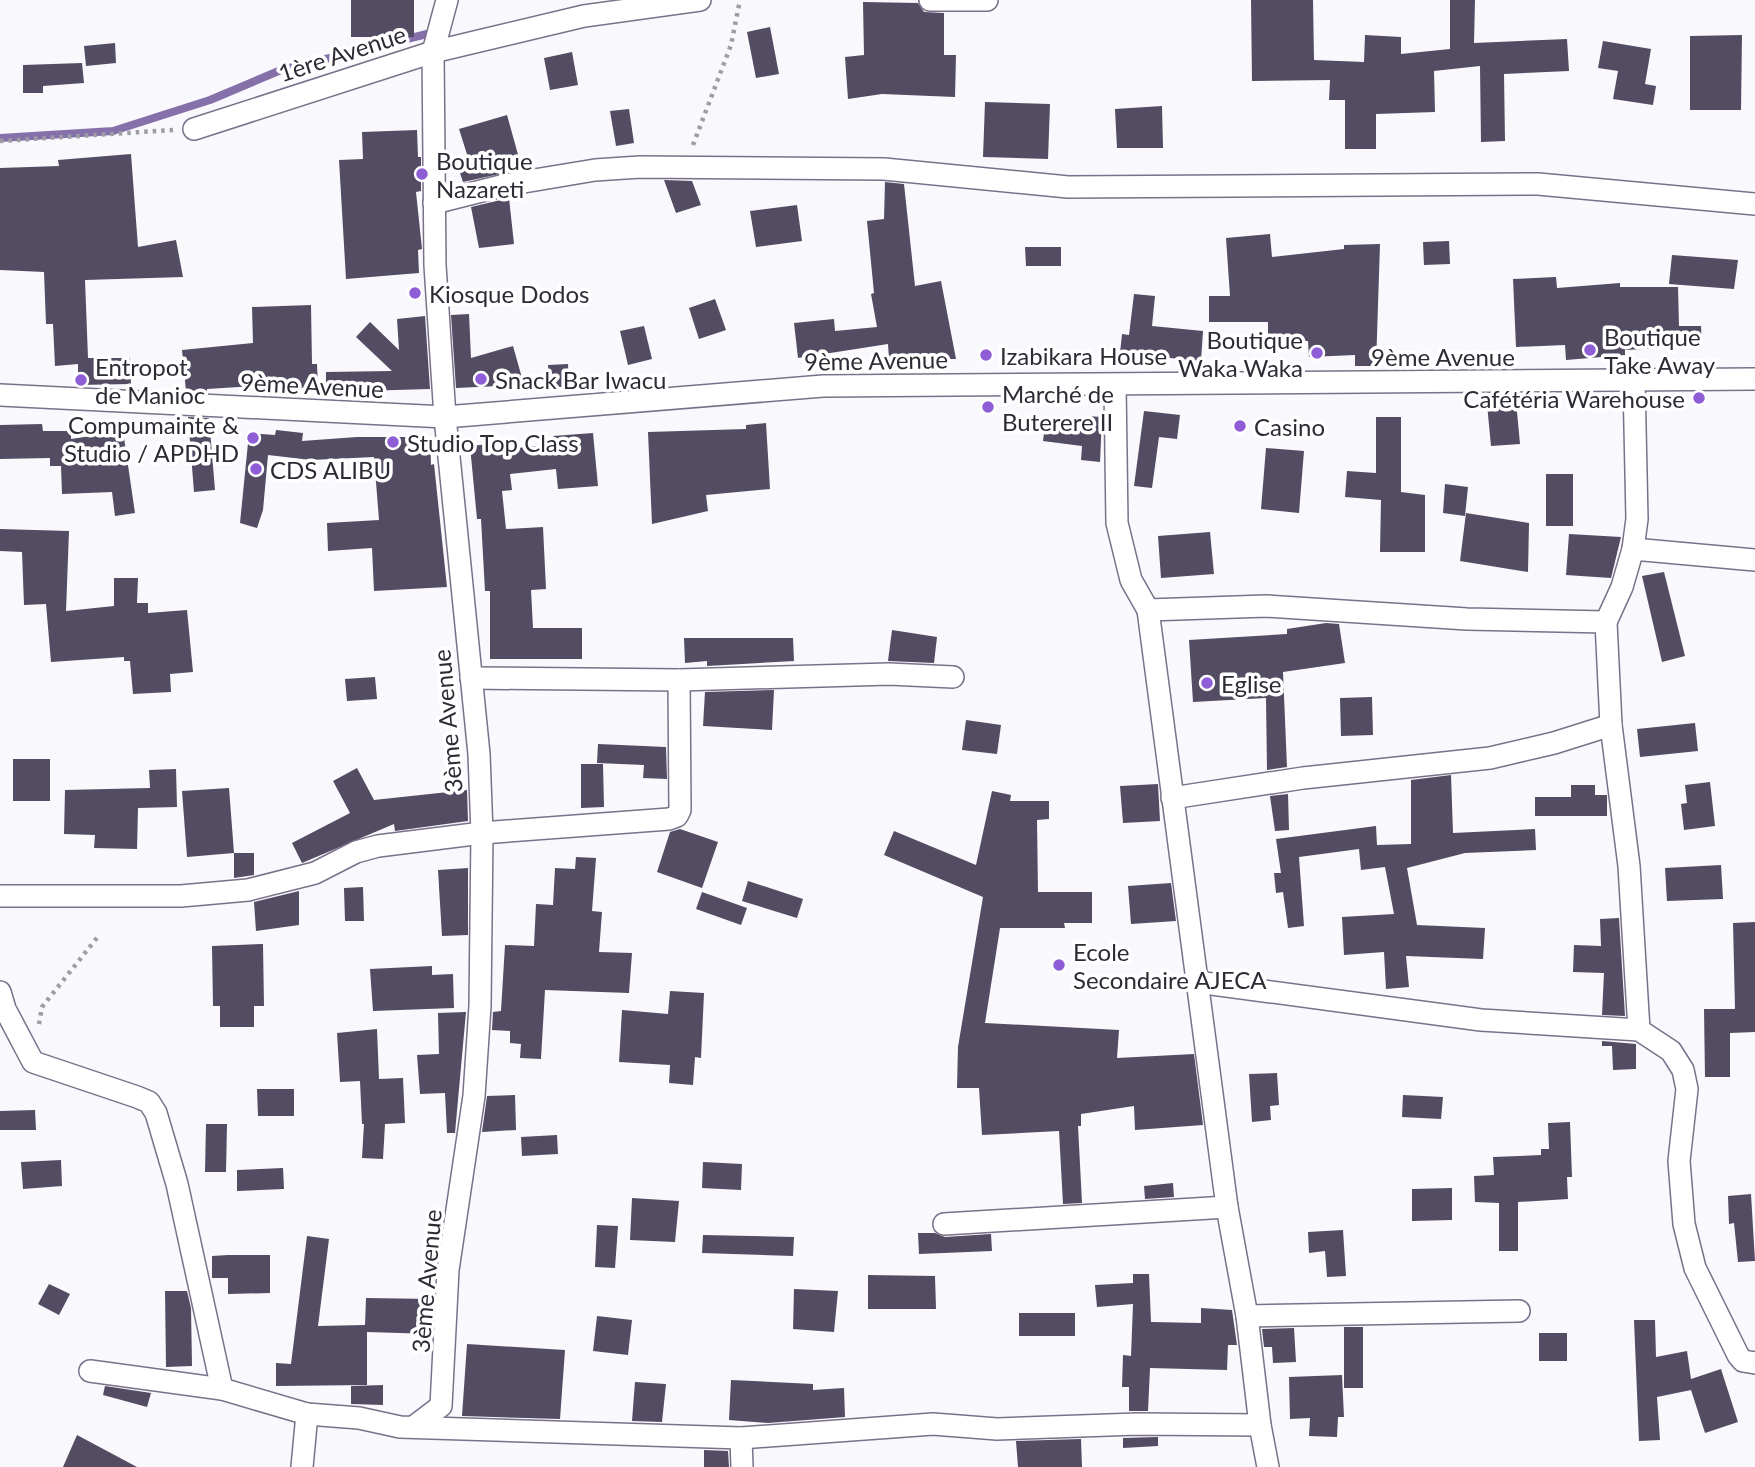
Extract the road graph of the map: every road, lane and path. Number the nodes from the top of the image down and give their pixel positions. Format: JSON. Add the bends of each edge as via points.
{"nodes":[{"id":1,"x":447,"y":0,"type":"edge"},
{"id":2,"x":700,"y":0,"type":"edge"},
{"id":3,"x":740,"y":0,"type":"edge"},
{"id":4,"x":930,"y":0,"type":"edge"},
{"id":5,"x":987,"y":0,"type":"edge"},
{"id":6,"x":433,"y":52,"type":"junction"},
{"id":7,"x":194,"y":129,"type":"joint"},
{"id":8,"x":0,"y":141,"type":"edge"},
{"id":9,"x":685,"y":167,"type":"junction"},
{"id":10,"x":434,"y":203,"type":"junction"},
{"id":11,"x":1755,"y":204,"type":"edge"},
{"id":12,"x":1755,"y":379,"type":"edge"},
{"id":13,"x":1634,"y":381,"type":"junction"},
{"id":14,"x":1115,"y":385,"type":"junction"},
{"id":15,"x":0,"y":395,"type":"edge"},
{"id":16,"x":445,"y":417,"type":"junction"},
{"id":17,"x":1633,"y":549,"type":"junction"},
{"id":18,"x":1755,"y":560,"type":"edge"},
{"id":19,"x":1149,"y":610,"type":"junction"},
{"id":20,"x":1606,"y":622,"type":"junction"},
{"id":21,"x":953,"y":677,"type":"dead end"},
{"id":22,"x":471,"y":678,"type":"junction"},
{"id":23,"x":679,"y":680,"type":"junction"},
{"id":24,"x":1611,"y":725,"type":"junction"},
{"id":25,"x":1172,"y":798,"type":"junction"},
{"id":26,"x":482,"y":833,"type":"junction"},
{"id":27,"x":0,"y":896,"type":"edge"},
{"id":28,"x":100,"y":934,"type":"dead end"},
{"id":29,"x":1197,"y":982,"type":"junction"},
{"id":30,"x":0,"y":992,"type":"edge"},
{"id":31,"x":1639,"y":1030,"type":"junction"},
{"id":32,"x":33,"y":1062,"type":"junction"},
{"id":33,"x":1227,"y":1207,"type":"junction"},
{"id":34,"x":944,"y":1224,"type":"dead end"},
{"id":35,"x":1519,"y":1311,"type":"dead end"},
{"id":36,"x":1247,"y":1316,"type":"junction"},
{"id":37,"x":1755,"y":1363,"type":"edge"},
{"id":38,"x":90,"y":1371,"type":"dead end"},
{"id":39,"x":222,"y":1389,"type":"junction"},
{"id":40,"x":307,"y":1414,"type":"junction"},
{"id":41,"x":416,"y":1425,"type":"junction"},
{"id":42,"x":1259,"y":1425,"type":"junction"},
{"id":43,"x":741,"y":1438,"type":"junction"},
{"id":44,"x":302,"y":1467,"type":"edge"},
{"id":45,"x":742,"y":1467,"type":"edge"},
{"id":46,"x":1268,"y":1467,"type":"edge"}],
"edges":[{"from":1,"to":6,"type":"street","name":"3ème Avenue"},
{"from":2,"to":6,"type":"street","name":"1ère Avenue","via":[[584,16]]},
{"from":3,"to":9,"type":"path","via":[[731,45]]},
{"from":4,"to":5,"type":"street"},
{"from":6,"to":7,"type":"street","name":"1ère Avenue"},
{"from":6,"to":10,"type":"street","name":"3ème Avenue"},
{"from":7,"to":8,"type":"path"},
{"from":9,"to":10,"type":"street","via":[[595,170]]},
{"from":9,"to":11,"type":"street","via":[[884,169],[1068,187],[1538,184]]},
{"from":10,"to":16,"type":"street","name":"3ème Avenue"},
{"from":12,"to":13,"type":"street","name":"9ème Avenue"},
{"from":13,"to":14,"type":"street","name":"9ème Avenue"},
{"from":13,"to":17,"type":"street","via":[[1637,519]]},
{"from":14,"to":16,"type":"street","name":"9ème Avenue","via":[[823,386]]},
{"from":14,"to":19,"type":"street","via":[[1117,523],[1131,580]]},
{"from":15,"to":16,"type":"street","name":"9ème Avenue"},
{"from":16,"to":22,"type":"street","name":"3ème Avenue"},
{"from":17,"to":18,"type":"street"},
{"from":17,"to":20,"type":"street"},
{"from":19,"to":20,"type":"street","via":[[1266,606],[1467,620]]},
{"from":19,"to":25,"type":"street"},
{"from":20,"to":24,"type":"street"},
{"from":21,"to":23,"type":"street","via":[[803,674]]},
{"from":22,"to":23,"type":"street"},
{"from":22,"to":26,"type":"street","name":"3ème Avenue"},
{"from":23,"to":26,"type":"street","via":[[677,816]]},
{"from":24,"to":25,"type":"street","via":[[1490,758]]},
{"from":24,"to":31,"type":"street","via":[[1629,866]]},
{"from":25,"to":29,"type":"street"},
{"from":26,"to":27,"type":"street","via":[[378,846],[315,873],[248,890],[181,896]]},
{"from":26,"to":41,"type":"street","name":"3ème Avenue","via":[[474,1096],[449,1270],[441,1406]]},
{"from":28,"to":32,"type":"path","via":[[42,1007]]},
{"from":29,"to":31,"type":"street","via":[[1481,1020]]},
{"from":29,"to":33,"type":"street"},
{"from":30,"to":32,"type":"street"},
{"from":31,"to":37,"type":"street","via":[[1671,1051],[1683,1069],[1687,1089],[1679,1174],[1684,1224],[1695,1268],[1738,1355]]},
{"from":32,"to":39,"type":"street","via":[[137,1097],[149,1102],[156,1112],[177,1184]]},
{"from":33,"to":34,"type":"street"},
{"from":33,"to":36,"type":"street"},
{"from":35,"to":36,"type":"street"},
{"from":36,"to":42,"type":"street"},
{"from":38,"to":39,"type":"street"},
{"from":39,"to":40,"type":"street"},
{"from":40,"to":41,"type":"street","via":[[400,1427]]},
{"from":40,"to":44,"type":"street"},
{"from":41,"to":43,"type":"street"},
{"from":42,"to":43,"type":"street","via":[[1137,1423],[997,1429],[933,1424]]},
{"from":42,"to":46,"type":"street"},
{"from":43,"to":45,"type":"street"}]}
